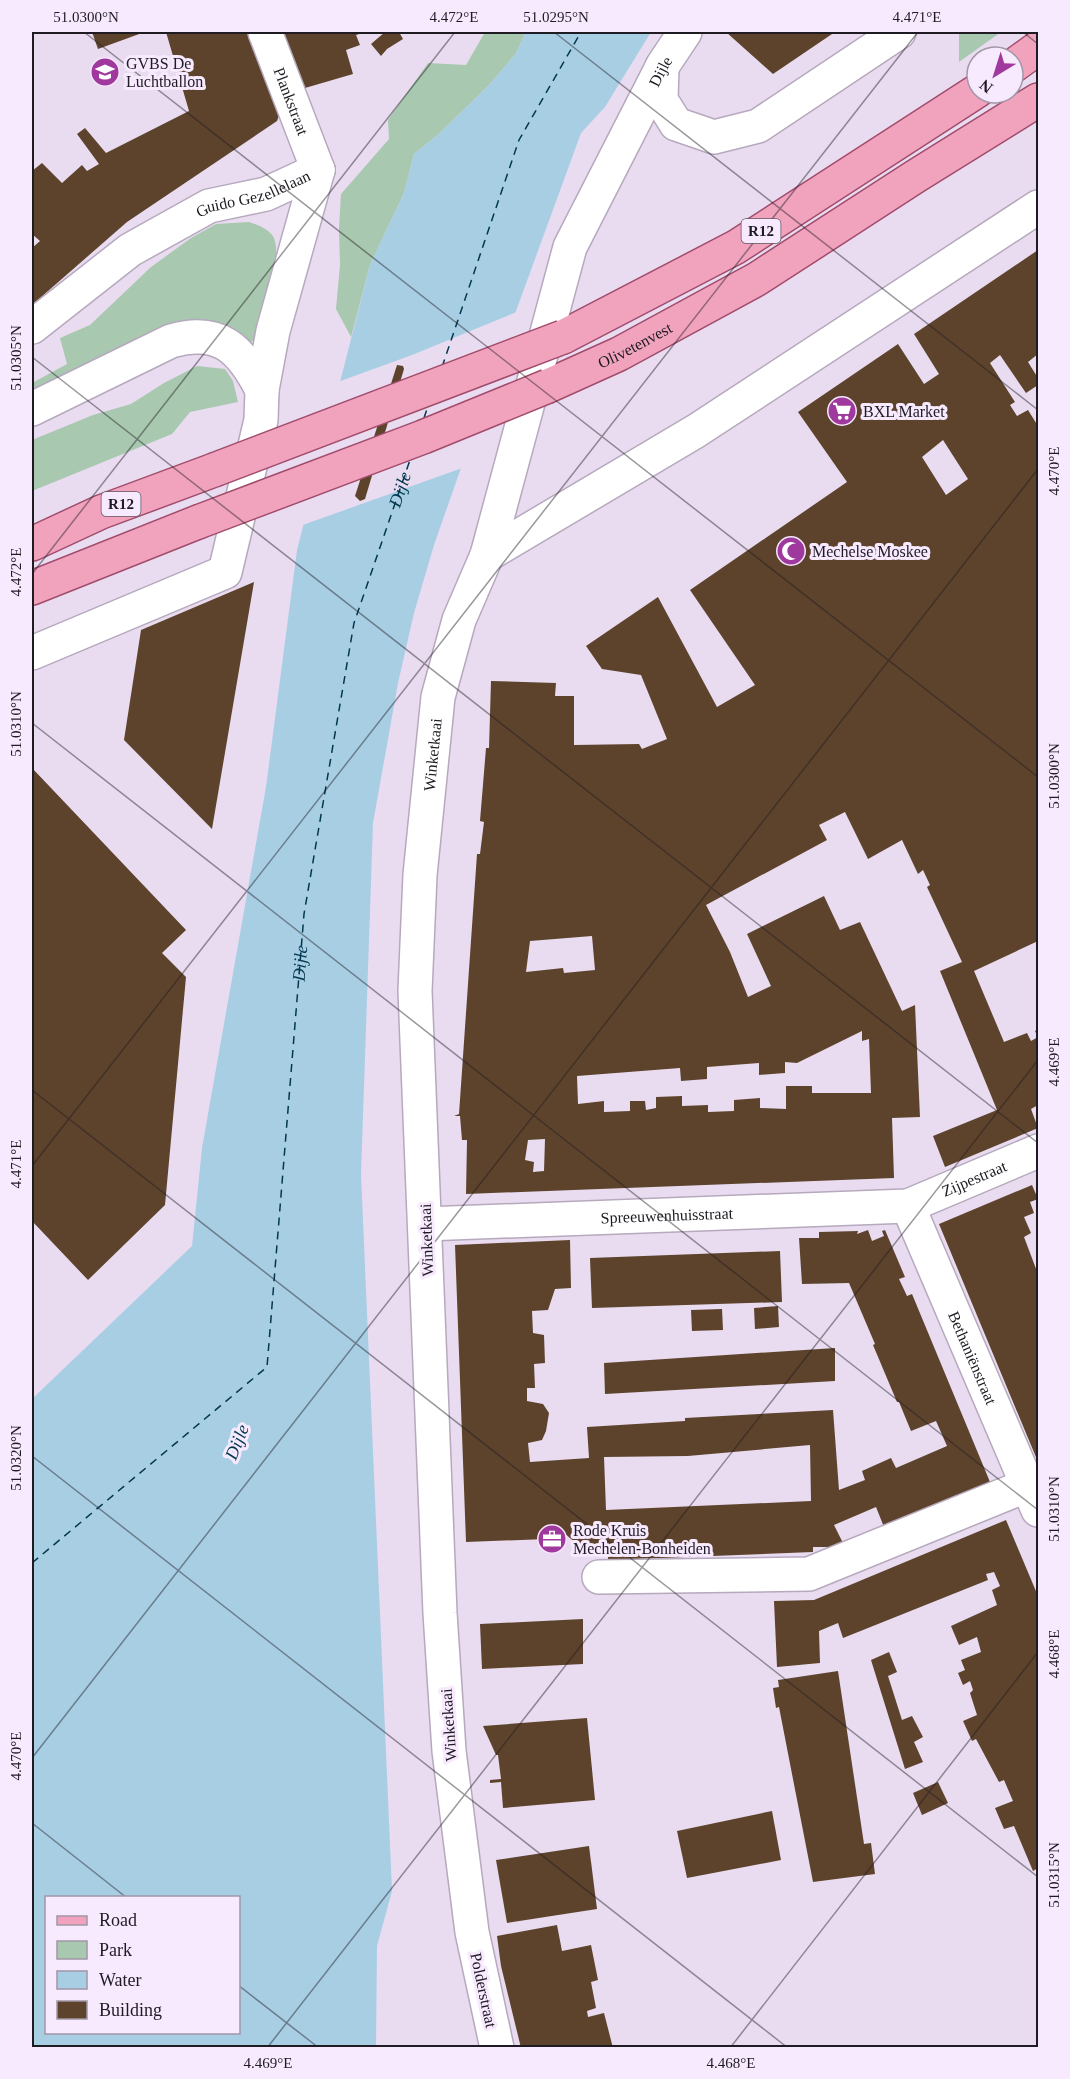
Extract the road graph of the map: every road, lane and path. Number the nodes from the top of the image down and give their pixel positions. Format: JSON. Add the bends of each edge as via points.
{"nodes":[{"id":1,"x":265,"y":32,"type":"edge"},
{"id":2,"x":685,"y":32,"type":"edge"},
{"id":3,"x":899,"y":32,"type":"edge"},
{"id":4,"x":1038,"y":48,"type":"edge"},
{"id":5,"x":1025,"y":57,"type":"edge"},
{"id":6,"x":663,"y":65,"type":"junction"},
{"id":7,"x":965,"y":99,"type":"edge"},
{"id":8,"x":1038,"y":100,"type":"edge"},
{"id":9,"x":318,"y":170,"type":"junction"},
{"id":10,"x":1038,"y":207,"type":"edge"},
{"id":11,"x":32,"y":327,"type":"edge"},
{"id":12,"x":262,"y":390,"type":"junction"},
{"id":13,"x":32,"y":409,"type":"edge"},
{"id":14,"x":32,"y":544,"type":"edge"},
{"id":15,"x":487,"y":555,"type":"junction"},
{"id":16,"x":32,"y":588,"type":"edge"},
{"id":17,"x":32,"y":653,"type":"edge"},
{"id":18,"x":1038,"y":1151,"type":"edge"},
{"id":19,"x":908,"y":1206,"type":"junction"},
{"id":20,"x":425,"y":1224,"type":"junction"},
{"id":21,"x":1033,"y":1497,"type":"edge"},
{"id":22,"x":599,"y":1578,"type":"dead end"},
{"id":23,"x":472,"y":1932,"type":"joint"},
{"id":24,"x":496,"y":2048,"type":"edge"}],
"edges":[{"from":1,"to":9,"type":"street","name":"Plankstraat"},
{"from":2,"to":6,"type":"street","name":"Dijle"},
{"from":3,"to":6,"type":"street","via":[[758,126],[714,137],[676,124],[661,100]]},
{"from":4,"to":5,"type":"main road"},
{"from":6,"to":15,"type":"street","name":"Dijle","via":[[570,247]]},
{"from":7,"to":14,"type":"main road","number":"R12","bridge":true,"via":[[735,247],[563,337],[101,512]]},
{"from":8,"to":16,"type":"main road","name":"Olivetenvest","number":"R12","bridge":true,"via":[[757,279],[619,354],[423,437]]},
{"from":9,"to":11,"type":"street","name":"Guido Gezellelaan","via":[[266,194],[209,206],[130,250]]},
{"from":9,"to":12,"type":"street","name":"Guido Gezellelaan","via":[[273,331]]},
{"from":10,"to":15,"type":"street","via":[[696,431]]},
{"from":12,"to":13,"type":"street","via":[[249,366],[234,350],[206,335],[189,336],[171,341]]},
{"from":12,"to":17,"type":"street","name":"Guido Gezellelaan","via":[[261,420],[225,572]]},
{"from":15,"to":20,"type":"street","name":"Winketkaai","via":[[459,620],[438,697],[420,875],[415,991]]},
{"from":18,"to":19,"type":"street","name":"Zijpestraat"},
{"from":19,"to":20,"type":"street","name":"Spreeuwenhuisstraat"},
{"from":19,"to":21,"type":"street","name":"Bethaniënstraat"},
{"from":20,"to":23,"type":"street","name":"Winketkaai","via":[[449,1752]]},
{"from":21,"to":22,"type":"street","via":[[809,1574]]},
{"from":23,"to":24,"type":"street","name":"Polderstraat"}]}
